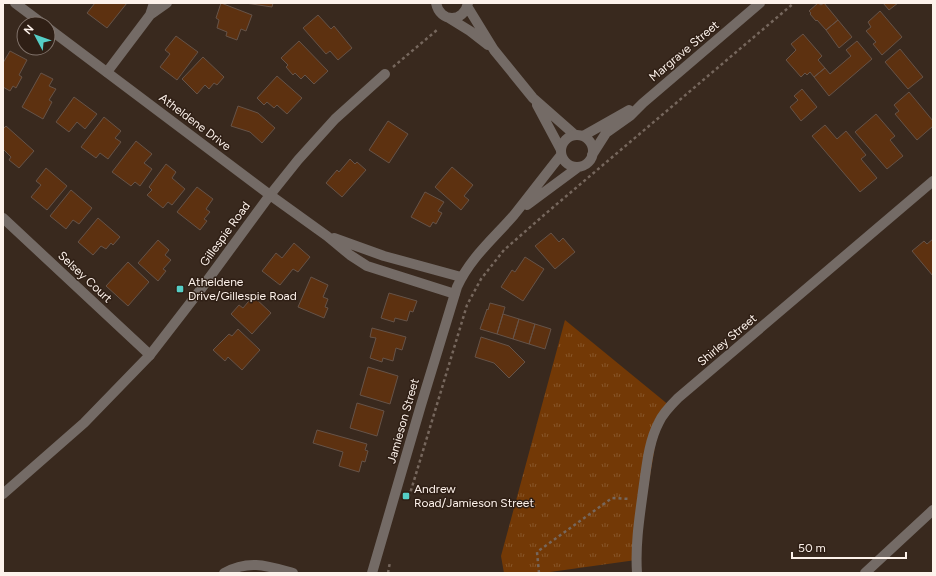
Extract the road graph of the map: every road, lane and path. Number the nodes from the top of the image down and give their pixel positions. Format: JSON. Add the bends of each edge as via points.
{"nodes":[{"id":1,"x":15,"y":3,"type":"edge"},
{"id":2,"x":154,"y":3,"type":"edge"},
{"id":3,"x":167,"y":3,"type":"edge"},
{"id":4,"x":436,"y":3,"type":"edge"},
{"id":5,"x":760,"y":3,"type":"edge"},
{"id":6,"x":794,"y":3,"type":"edge"},
{"id":7,"x":468,"y":4,"type":"edge"},
{"id":8,"x":150,"y":14,"type":"junction"},
{"id":9,"x":32,"y":16,"type":"edge"},
{"id":10,"x":449,"y":18,"type":"junction"},
{"id":11,"x":437,"y":30,"type":"dead end"},
{"id":12,"x":56,"y":34,"type":"edge"},
{"id":13,"x":494,"y":50,"type":"junction"},
{"id":14,"x":107,"y":72,"type":"junction"},
{"id":15,"x":385,"y":74,"type":"joint"},
{"id":16,"x":533,"y":98,"type":"junction"},
{"id":17,"x":643,"y":102,"type":"junction"},
{"id":18,"x":579,"y":136,"type":"junction"},
{"id":19,"x":561,"y":152,"type":"junction"},
{"id":20,"x":592,"y":155,"type":"junction"},
{"id":21,"x":577,"y":168,"type":"junction"},
{"id":22,"x":933,"y":181,"type":"edge"},
{"id":23,"x":270,"y":195,"type":"junction"},
{"id":24,"x":512,"y":216,"type":"junction"},
{"id":25,"x":3,"y":218,"type":"edge"},
{"id":26,"x":327,"y":236,"type":"junction"},
{"id":27,"x":461,"y":277,"type":"junction"},
{"id":28,"x":455,"y":294,"type":"junction"},
{"id":29,"x":150,"y":355,"type":"junction"},
{"id":30,"x":3,"y":493,"type":"edge"},
{"id":31,"x":408,"y":499,"type":"dead end"},
{"id":32,"x":642,"y":499,"type":"junction"},
{"id":33,"x":933,"y":510,"type":"edge"},
{"id":34,"x":390,"y":559,"type":"dead end"},
{"id":35,"x":224,"y":573,"type":"edge"},
{"id":36,"x":293,"y":573,"type":"edge"},
{"id":37,"x":372,"y":573,"type":"edge"},
{"id":38,"x":388,"y":573,"type":"edge"},
{"id":39,"x":539,"y":573,"type":"edge"},
{"id":40,"x":637,"y":573,"type":"edge"},
{"id":41,"x":865,"y":573,"type":"edge"}],
"edges":[{"from":1,"to":9,"type":"street"},
{"from":2,"to":8,"type":"street"},
{"from":3,"to":8,"type":"street"},
{"from":4,"to":10,"type":"street","via":[[440,13]]},
{"from":5,"to":17,"type":"street","name":"Margrave Street"},
{"from":6,"to":31,"type":"path","via":[[544,214],[504,250],[486,273],[467,305]]},
{"from":7,"to":10,"type":"street","via":[[460,16]]},
{"from":7,"to":13,"type":"street"},
{"from":8,"to":14,"type":"street"},
{"from":10,"to":13,"type":"street"},
{"from":11,"to":15,"type":"path"},
{"from":12,"to":14,"type":"street","name":"Atheldene Drive"},
{"from":13,"to":16,"type":"street"},
{"from":14,"to":23,"type":"street","name":"Atheldene Drive"},
{"from":15,"to":23,"type":"street","name":"Gillespie Road","via":[[335,119]]},
{"from":16,"to":18,"type":"street"},
{"from":16,"to":19,"type":"street"},
{"from":17,"to":18,"type":"street","name":"Margrave Street"},
{"from":17,"to":20,"type":"street","name":"Margrave Street","via":[[630,116],[606,133]]},
{"from":18,"to":19,"type":"street","via":[[565,140]]},
{"from":18,"to":20,"type":"street","via":[[589,141]]},
{"from":19,"to":21,"type":"street","via":[[567,164]]},
{"from":19,"to":24,"type":"street","via":[[538,187]]},
{"from":20,"to":21,"type":"street","via":[[587,164]]},
{"from":21,"to":24,"type":"street"},
{"from":22,"to":32,"type":"street","name":"Shirley Street","via":[[670,406],[659,422],[652,442]]},
{"from":23,"to":26,"type":"street","name":"Atheldene Drive"},
{"from":23,"to":29,"type":"street","name":"Gillespie Road"},
{"from":24,"to":27,"type":"street"},
{"from":25,"to":29,"type":"street","name":"Selsey Court"},
{"from":26,"to":27,"type":"street","name":"Atheldene Drive","via":[[384,256]]},
{"from":26,"to":28,"type":"street","name":"Atheldene Drive","via":[[367,266]]},
{"from":27,"to":28,"type":"street","name":"Jamieson Street"},
{"from":28,"to":37,"type":"street","name":"Jamieson Street"},
{"from":29,"to":30,"type":"street","name":"Gillespie Road","via":[[84,423]]},
{"from":32,"to":39,"type":"path","via":[[612,498],[537,552]]},
{"from":32,"to":40,"type":"street","name":"Shirley Street","via":[[637,531]]},
{"from":33,"to":41,"type":"street"},
{"from":34,"to":38,"type":"path"},
{"from":35,"to":36,"type":"street","via":[[243,565],[254,564]]}]}
